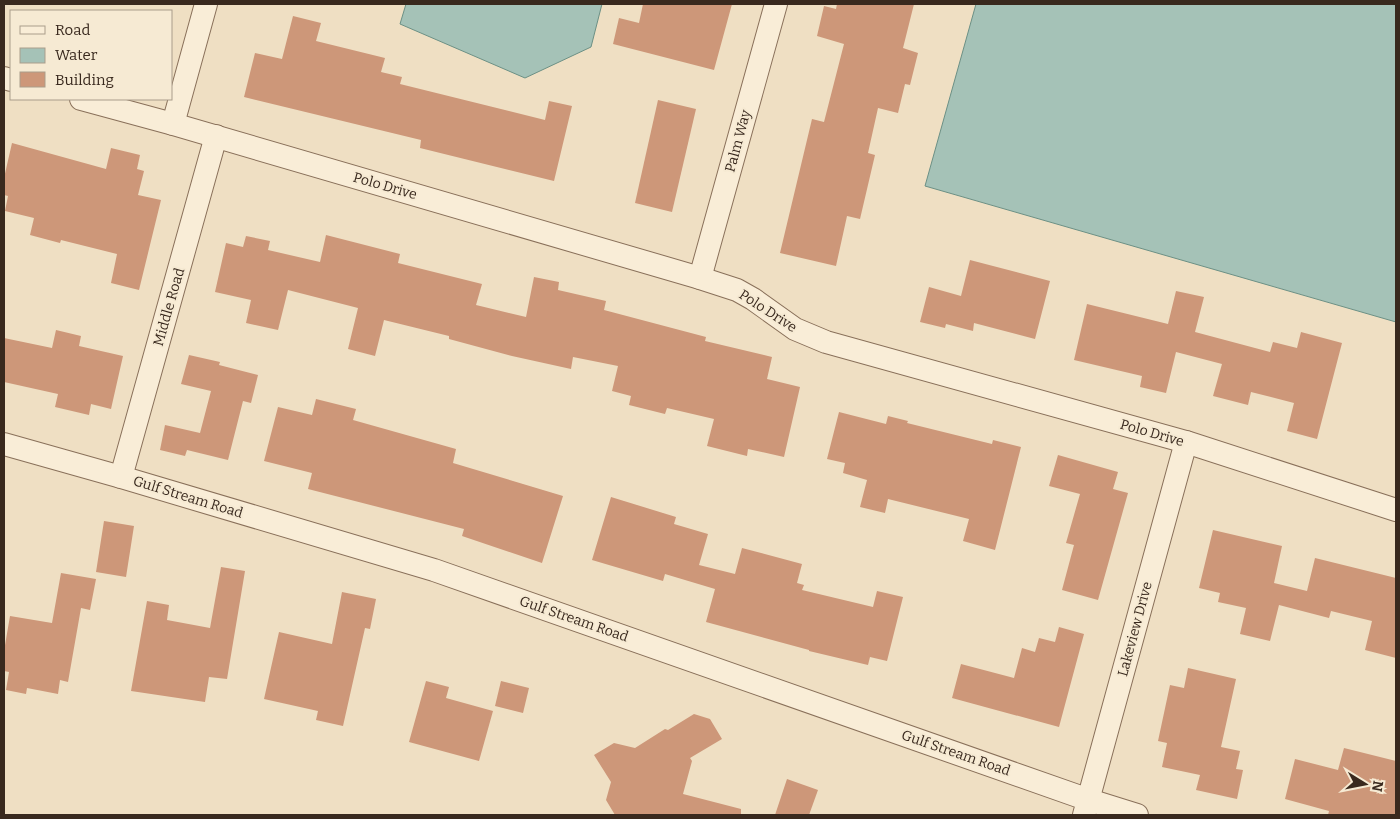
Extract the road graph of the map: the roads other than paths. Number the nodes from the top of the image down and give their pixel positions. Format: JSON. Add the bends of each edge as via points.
{"nodes":[{"id":1,"x":206,"y":4,"type":"edge"},
{"id":2,"x":776,"y":4,"type":"edge"},
{"id":3,"x":85,"y":100,"type":"edge"},
{"id":4,"x":173,"y":124,"type":"junction"},
{"id":5,"x":216,"y":136,"type":"junction"},
{"id":6,"x":700,"y":278,"type":"junction"},
{"id":7,"x":1186,"y":442,"type":"junction"},
{"id":8,"x":4,"y":444,"type":"edge"},
{"id":9,"x":121,"y":477,"type":"junction"},
{"id":10,"x":1396,"y":510,"type":"edge"},
{"id":11,"x":1086,"y":808,"type":"edge"},
{"id":12,"x":1137,"y":815,"type":"edge"}],
"edges":[{"from":1,"to":4,"type":"street"},
{"from":2,"to":6,"type":"street","name":"Palm Way"},
{"from":3,"to":4,"type":"street","name":"Polo Drive"},
{"from":4,"to":5,"type":"street","name":"Polo Drive"},
{"from":5,"to":6,"type":"street","name":"Polo Drive"},
{"from":5,"to":9,"type":"street","name":"Middle Road"},
{"from":6,"to":7,"type":"street","name":"Polo Drive","via":[[737,290],[795,329],[826,342]]},
{"from":7,"to":10,"type":"street","name":"Polo Drive"},
{"from":7,"to":11,"type":"street","name":"Lakeview Drive"},
{"from":8,"to":9,"type":"street","name":"Gulf Stream Road"},
{"from":9,"to":11,"type":"street","name":"Gulf Stream Road","via":[[434,570]]},
{"from":11,"to":12,"type":"street","name":"Gulf Stream Road"}]}
